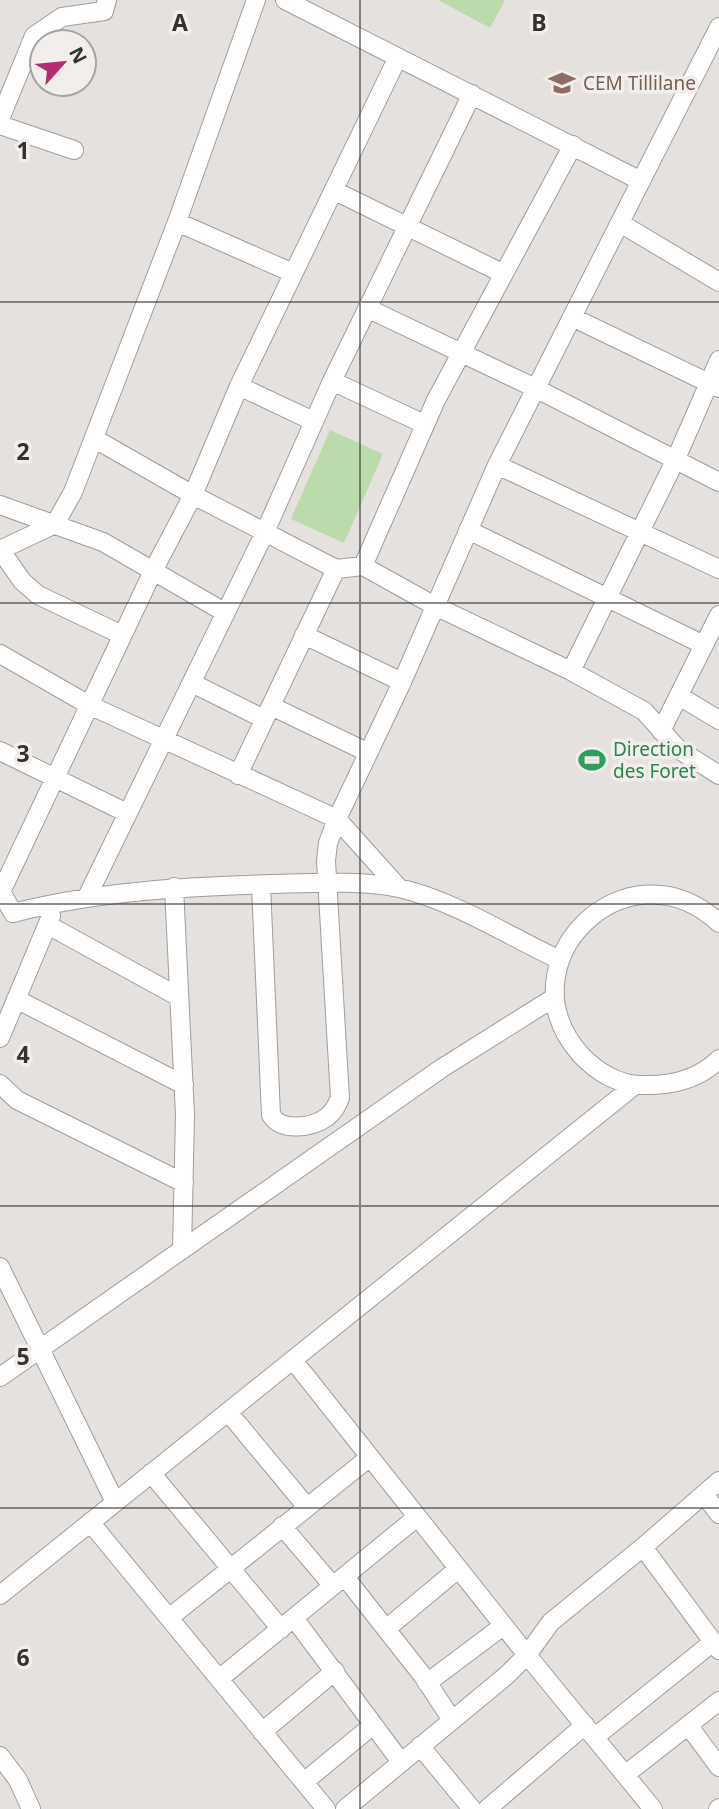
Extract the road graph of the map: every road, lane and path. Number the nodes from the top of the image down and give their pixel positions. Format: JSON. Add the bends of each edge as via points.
{"nodes":[{"id":1,"x":107,"y":0,"type":"edge"},
{"id":2,"x":256,"y":0,"type":"edge"},
{"id":3,"x":285,"y":0,"type":"edge"},
{"id":4,"x":719,"y":27,"type":"edge"},
{"id":5,"x":397,"y":59,"type":"junction"},
{"id":6,"x":472,"y":94,"type":"junction"},
{"id":7,"x":0,"y":119,"type":"edge"},
{"id":8,"x":0,"y":125,"type":"edge"},
{"id":9,"x":573,"y":145,"type":"junction"},
{"id":10,"x":74,"y":150,"type":"dead end"},
{"id":11,"x":639,"y":180,"type":"junction"},
{"id":12,"x":335,"y":191,"type":"junction"},
{"id":13,"x":177,"y":222,"type":"junction"},
{"id":14,"x":620,"y":223,"type":"junction"},
{"id":15,"x":406,"y":228,"type":"junction"},
{"id":16,"x":293,"y":273,"type":"junction"},
{"id":17,"x":502,"y":274,"type":"junction"},
{"id":18,"x":719,"y":282,"type":"edge"},
{"id":19,"x":367,"y":308,"type":"junction"},
{"id":20,"x":574,"y":318,"type":"junction"},
{"id":21,"x":460,"y":352,"type":"junction"},
{"id":22,"x":719,"y":360,"type":"edge"},
{"id":23,"x":332,"y":381,"type":"junction"},
{"id":24,"x":239,"y":386,"type":"junction"},
{"id":25,"x":714,"y":386,"type":"edge"},
{"id":26,"x":535,"y":388,"type":"junction"},
{"id":27,"x":313,"y":421,"type":"junction"},
{"id":28,"x":424,"y":424,"type":"junction"},
{"id":29,"x":95,"y":439,"type":"junction"},
{"id":30,"x":675,"y":461,"type":"junction"},
{"id":31,"x":497,"y":465,"type":"junction"},
{"id":32,"x":719,"y":482,"type":"edge"},
{"id":33,"x":193,"y":495,"type":"junction"},
{"id":34,"x":0,"y":505,"type":"edge"},
{"id":35,"x":55,"y":524,"type":"junction"},
{"id":36,"x":468,"y":530,"type":"junction"},
{"id":37,"x":265,"y":532,"type":"junction"},
{"id":38,"x":639,"y":534,"type":"junction"},
{"id":39,"x":0,"y":550,"type":"edge"},
{"id":40,"x":363,"y":566,"type":"junction"},
{"id":41,"x":335,"y":569,"type":"junction"},
{"id":42,"x":719,"y":569,"type":"edge"},
{"id":43,"x":153,"y":571,"type":"junction"},
{"id":44,"x":607,"y":600,"type":"junction"},
{"id":45,"x":435,"y":606,"type":"junction"},
{"id":46,"x":226,"y":613,"type":"junction"},
{"id":47,"x":713,"y":631,"type":"edge"},
{"id":48,"x":122,"y":635,"type":"junction"},
{"id":49,"x":304,"y":635,"type":"junction"},
{"id":50,"x":0,"y":654,"type":"edge"},
{"id":51,"x":571,"y":671,"type":"junction"},
{"id":52,"x":402,"y":682,"type":"junction"},
{"id":53,"x":192,"y":683,"type":"junction"},
{"id":54,"x":679,"y":696,"type":"junction"},
{"id":55,"x":89,"y":705,"type":"junction"},
{"id":56,"x":268,"y":713,"type":"junction"},
{"id":57,"x":719,"y":720,"type":"edge"},
{"id":58,"x":662,"y":731,"type":"junction"},
{"id":59,"x":165,"y":739,"type":"junction"},
{"id":60,"x":0,"y":751,"type":"edge"},
{"id":61,"x":367,"y":752,"type":"junction"},
{"id":62,"x":238,"y":775,"type":"junction"},
{"id":63,"x":719,"y":775,"type":"edge"},
{"id":64,"x":57,"y":779,"type":"junction"},
{"id":65,"x":127,"y":813,"type":"junction"},
{"id":66,"x":337,"y":819,"type":"junction"},
{"id":67,"x":326,"y":883,"type":"junction"},
{"id":68,"x":261,"y":885,"type":"junction"},
{"id":69,"x":174,"y":887,"type":"junction"},
{"id":70,"x":399,"y":888,"type":"junction"},
{"id":71,"x":1,"y":891,"type":"edge"},
{"id":72,"x":87,"y":897,"type":"junction"},
{"id":73,"x":57,"y":902,"type":"junction"},
{"id":74,"x":6,"y":915,"type":"edge"},
{"id":75,"x":719,"y":923,"type":"edge"},
{"id":76,"x":48,"y":925,"type":"junction"},
{"id":77,"x":560,"y":960,"type":"junction"},
{"id":78,"x":179,"y":997,"type":"junction"},
{"id":79,"x":555,"y":997,"type":"junction"},
{"id":80,"x":16,"y":999,"type":"junction"},
{"id":81,"x":0,"y":1038,"type":"edge"},
{"id":82,"x":719,"y":1059,"type":"edge"},
{"id":83,"x":0,"y":1084,"type":"edge"},
{"id":84,"x":184,"y":1085,"type":"junction"},
{"id":85,"x":635,"y":1085,"type":"junction"},
{"id":86,"x":184,"y":1183,"type":"junction"},
{"id":87,"x":183,"y":1250,"type":"junction"},
{"id":88,"x":0,"y":1267,"type":"edge"},
{"id":89,"x":41,"y":1348,"type":"junction"},
{"id":90,"x":293,"y":1360,"type":"junction"},
{"id":91,"x":0,"y":1377,"type":"edge"},
{"id":92,"x":228,"y":1412,"type":"junction"},
{"id":93,"x":370,"y":1457,"type":"junction"},
{"id":94,"x":151,"y":1473,"type":"junction"},
{"id":95,"x":719,"y":1481,"type":"edge"},
{"id":96,"x":704,"y":1494,"type":"junction"},
{"id":97,"x":116,"y":1502,"type":"junction"},
{"id":98,"x":307,"y":1507,"type":"junction"},
{"id":99,"x":719,"y":1514,"type":"edge"},
{"id":100,"x":417,"y":1517,"type":"junction"},
{"id":101,"x":90,"y":1522,"type":"junction"},
{"id":102,"x":282,"y":1527,"type":"junction"},
{"id":103,"x":643,"y":1547,"type":"junction"},
{"id":104,"x":230,"y":1568,"type":"junction"},
{"id":105,"x":458,"y":1569,"type":"junction"},
{"id":106,"x":339,"y":1582,"type":"junction"},
{"id":107,"x":0,"y":1595,"type":"edge"},
{"id":108,"x":169,"y":1618,"type":"junction"},
{"id":109,"x":287,"y":1624,"type":"junction"},
{"id":110,"x":503,"y":1626,"type":"junction"},
{"id":111,"x":386,"y":1629,"type":"junction"},
{"id":112,"x":716,"y":1646,"type":"edge"},
{"id":113,"x":527,"y":1655,"type":"junction"},
{"id":114,"x":335,"y":1671,"type":"junction"},
{"id":115,"x":219,"y":1679,"type":"junction"},
{"id":116,"x":427,"y":1683,"type":"junction"},
{"id":117,"x":719,"y":1701,"type":"edge"},
{"id":118,"x":452,"y":1720,"type":"junction"},
{"id":119,"x":373,"y":1725,"type":"junction"},
{"id":120,"x":688,"y":1726,"type":"junction"},
{"id":121,"x":590,"y":1731,"type":"junction"},
{"id":122,"x":262,"y":1732,"type":"junction"},
{"id":123,"x":420,"y":1746,"type":"junction"},
{"id":124,"x":0,"y":1756,"type":"edge"},
{"id":125,"x":401,"y":1762,"type":"junction"},
{"id":126,"x":719,"y":1766,"type":"edge"},
{"id":127,"x":625,"y":1774,"type":"junction"},
{"id":128,"x":304,"y":1782,"type":"junction"},
{"id":129,"x":31,"y":1809,"type":"edge"},
{"id":130,"x":326,"y":1809,"type":"edge"},
{"id":131,"x":345,"y":1809,"type":"edge"},
{"id":132,"x":472,"y":1809,"type":"edge"},
{"id":133,"x":487,"y":1809,"type":"edge"},
{"id":134,"x":653,"y":1809,"type":"edge"}],
"edges":[{"from":1,"to":7,"type":"street","via":[[104,11],[62,17],[34,36]]},
{"from":2,"to":13,"type":"street"},
{"from":3,"to":5,"type":"street"},
{"from":4,"to":11,"type":"street"},
{"from":5,"to":6,"type":"street"},
{"from":5,"to":12,"type":"street"},
{"from":6,"to":9,"type":"street"},
{"from":6,"to":15,"type":"street"},
{"from":8,"to":10,"type":"street"},
{"from":9,"to":11,"type":"street"},
{"from":9,"to":17,"type":"street"},
{"from":11,"to":14,"type":"street"},
{"from":12,"to":15,"type":"street"},
{"from":12,"to":16,"type":"street"},
{"from":13,"to":16,"type":"street"},
{"from":13,"to":29,"type":"street"},
{"from":14,"to":18,"type":"street"},
{"from":14,"to":20,"type":"street"},
{"from":15,"to":17,"type":"street"},
{"from":15,"to":19,"type":"street"},
{"from":16,"to":24,"type":"street"},
{"from":17,"to":21,"type":"street"},
{"from":19,"to":21,"type":"street"},
{"from":19,"to":23,"type":"street"},
{"from":20,"to":25,"type":"street"},
{"from":20,"to":26,"type":"street"},
{"from":21,"to":26,"type":"street"},
{"from":21,"to":28,"type":"street"},
{"from":22,"to":25,"type":"street"},
{"from":23,"to":27,"type":"street"},
{"from":23,"to":28,"type":"street"},
{"from":24,"to":27,"type":"street"},
{"from":24,"to":33,"type":"street"},
{"from":25,"to":30,"type":"street"},
{"from":26,"to":30,"type":"street"},
{"from":26,"to":31,"type":"street"},
{"from":27,"to":37,"type":"street"},
{"from":28,"to":40,"type":"street"},
{"from":29,"to":33,"type":"street"},
{"from":29,"to":35,"type":"street"},
{"from":30,"to":32,"type":"street"},
{"from":30,"to":38,"type":"street"},
{"from":31,"to":36,"type":"street"},
{"from":31,"to":38,"type":"street"},
{"from":33,"to":37,"type":"street"},
{"from":33,"to":43,"type":"street"},
{"from":34,"to":35,"type":"street"},
{"from":35,"to":39,"type":"street"},
{"from":35,"to":43,"type":"street","via":[[103,542]]},
{"from":36,"to":44,"type":"street"},
{"from":36,"to":45,"type":"street"},
{"from":37,"to":41,"type":"street"},
{"from":37,"to":46,"type":"street"},
{"from":38,"to":42,"type":"street"},
{"from":38,"to":44,"type":"street"},
{"from":39,"to":48,"type":"street","via":[[38,595]]},
{"from":40,"to":41,"type":"street"},
{"from":40,"to":45,"type":"street"},
{"from":41,"to":49,"type":"street"},
{"from":43,"to":46,"type":"street"},
{"from":43,"to":48,"type":"street"},
{"from":44,"to":47,"type":"street"},
{"from":44,"to":51,"type":"street"},
{"from":45,"to":51,"type":"street"},
{"from":45,"to":52,"type":"street"},
{"from":46,"to":53,"type":"street"},
{"from":47,"to":54,"type":"street"},
{"from":48,"to":55,"type":"street"},
{"from":49,"to":52,"type":"street"},
{"from":49,"to":56,"type":"street"},
{"from":50,"to":55,"type":"street"},
{"from":51,"to":58,"type":"street","via":[[643,711]]},
{"from":52,"to":61,"type":"street"},
{"from":53,"to":56,"type":"street"},
{"from":53,"to":59,"type":"street"},
{"from":54,"to":57,"type":"street"},
{"from":54,"to":58,"type":"street"},
{"from":55,"to":59,"type":"street"},
{"from":55,"to":64,"type":"street"},
{"from":56,"to":61,"type":"street"},
{"from":56,"to":62,"type":"street"},
{"from":58,"to":63,"type":"street","via":[[678,749]]},
{"from":59,"to":62,"type":"street"},
{"from":59,"to":65,"type":"street"},
{"from":60,"to":64,"type":"street"},
{"from":61,"to":66,"type":"street"},
{"from":62,"to":66,"type":"street"},
{"from":64,"to":65,"type":"street"},
{"from":64,"to":71,"type":"street"},
{"from":65,"to":72,"type":"street"},
{"from":66,"to":67,"type":"street","via":[[328,844]]},
{"from":66,"to":70,"type":"street"},
{"from":67,"to":68,"type":"street"},
{"from":67,"to":68,"type":"street","via":[[340,1098],[327,1118],[284,1126],[275,1123],[271,1115]]},
{"from":67,"to":70,"type":"street"},
{"from":68,"to":69,"type":"street"},
{"from":69,"to":72,"type":"street"},
{"from":69,"to":78,"type":"street"},
{"from":70,"to":77,"type":"street","via":[[458,910]]},
{"from":71,"to":74,"type":"street"},
{"from":72,"to":73,"type":"street"},
{"from":73,"to":74,"type":"street"},
{"from":73,"to":76,"type":"street"},
{"from":75,"to":77,"type":"street","via":[[678,897],[649,893],[620,898],[594,912],[573,933]]},
{"from":76,"to":78,"type":"street"},
{"from":76,"to":80,"type":"street"},
{"from":77,"to":79,"type":"street"},
{"from":78,"to":84,"type":"street"},
{"from":79,"to":85,"type":"street","via":[[572,1045],[589,1064]]},
{"from":79,"to":87,"type":"street","via":[[442,1068]]},
{"from":80,"to":81,"type":"street"},
{"from":80,"to":84,"type":"street"},
{"from":82,"to":85,"type":"street","via":[[692,1078],[664,1086]]},
{"from":83,"to":86,"type":"street","via":[[17,1100]]},
{"from":84,"to":86,"type":"street"},
{"from":85,"to":90,"type":"street"},
{"from":86,"to":87,"type":"street"},
{"from":87,"to":89,"type":"street"},
{"from":88,"to":89,"type":"street"},
{"from":89,"to":91,"type":"street"},
{"from":89,"to":97,"type":"street"},
{"from":90,"to":92,"type":"street"},
{"from":90,"to":93,"type":"street"},
{"from":92,"to":94,"type":"street"},
{"from":92,"to":98,"type":"street"},
{"from":93,"to":98,"type":"street"},
{"from":93,"to":100,"type":"street"},
{"from":94,"to":97,"type":"street"},
{"from":94,"to":104,"type":"street"},
{"from":95,"to":96,"type":"street"},
{"from":96,"to":99,"type":"street"},
{"from":96,"to":103,"type":"street"},
{"from":97,"to":101,"type":"street"},
{"from":98,"to":102,"type":"street"},
{"from":100,"to":105,"type":"street"},
{"from":100,"to":106,"type":"street"},
{"from":101,"to":107,"type":"street"},
{"from":101,"to":108,"type":"street"},
{"from":102,"to":104,"type":"street"},
{"from":102,"to":106,"type":"street"},
{"from":103,"to":112,"type":"street"},
{"from":103,"to":113,"type":"street","via":[[551,1622]]},
{"from":104,"to":108,"type":"street"},
{"from":104,"to":109,"type":"street"},
{"from":105,"to":110,"type":"street"},
{"from":105,"to":111,"type":"street"},
{"from":106,"to":109,"type":"street"},
{"from":106,"to":111,"type":"street"},
{"from":108,"to":115,"type":"street"},
{"from":109,"to":114,"type":"street"},
{"from":109,"to":115,"type":"street"},
{"from":110,"to":113,"type":"street"},
{"from":110,"to":116,"type":"street"},
{"from":111,"to":116,"type":"street"},
{"from":112,"to":121,"type":"street"},
{"from":113,"to":118,"type":"street"},
{"from":113,"to":121,"type":"street"},
{"from":114,"to":119,"type":"street"},
{"from":114,"to":122,"type":"street"},
{"from":115,"to":122,"type":"street"},
{"from":116,"to":118,"type":"street"},
{"from":117,"to":120,"type":"street"},
{"from":118,"to":123,"type":"street"},
{"from":119,"to":125,"type":"street"},
{"from":119,"to":128,"type":"street"},
{"from":120,"to":126,"type":"street"},
{"from":120,"to":127,"type":"street"},
{"from":121,"to":127,"type":"street"},
{"from":121,"to":133,"type":"street"},
{"from":122,"to":128,"type":"street"},
{"from":123,"to":125,"type":"street"},
{"from":123,"to":132,"type":"street"},
{"from":124,"to":129,"type":"street"},
{"from":125,"to":131,"type":"street"},
{"from":127,"to":134,"type":"street"},
{"from":128,"to":130,"type":"street"}]}
